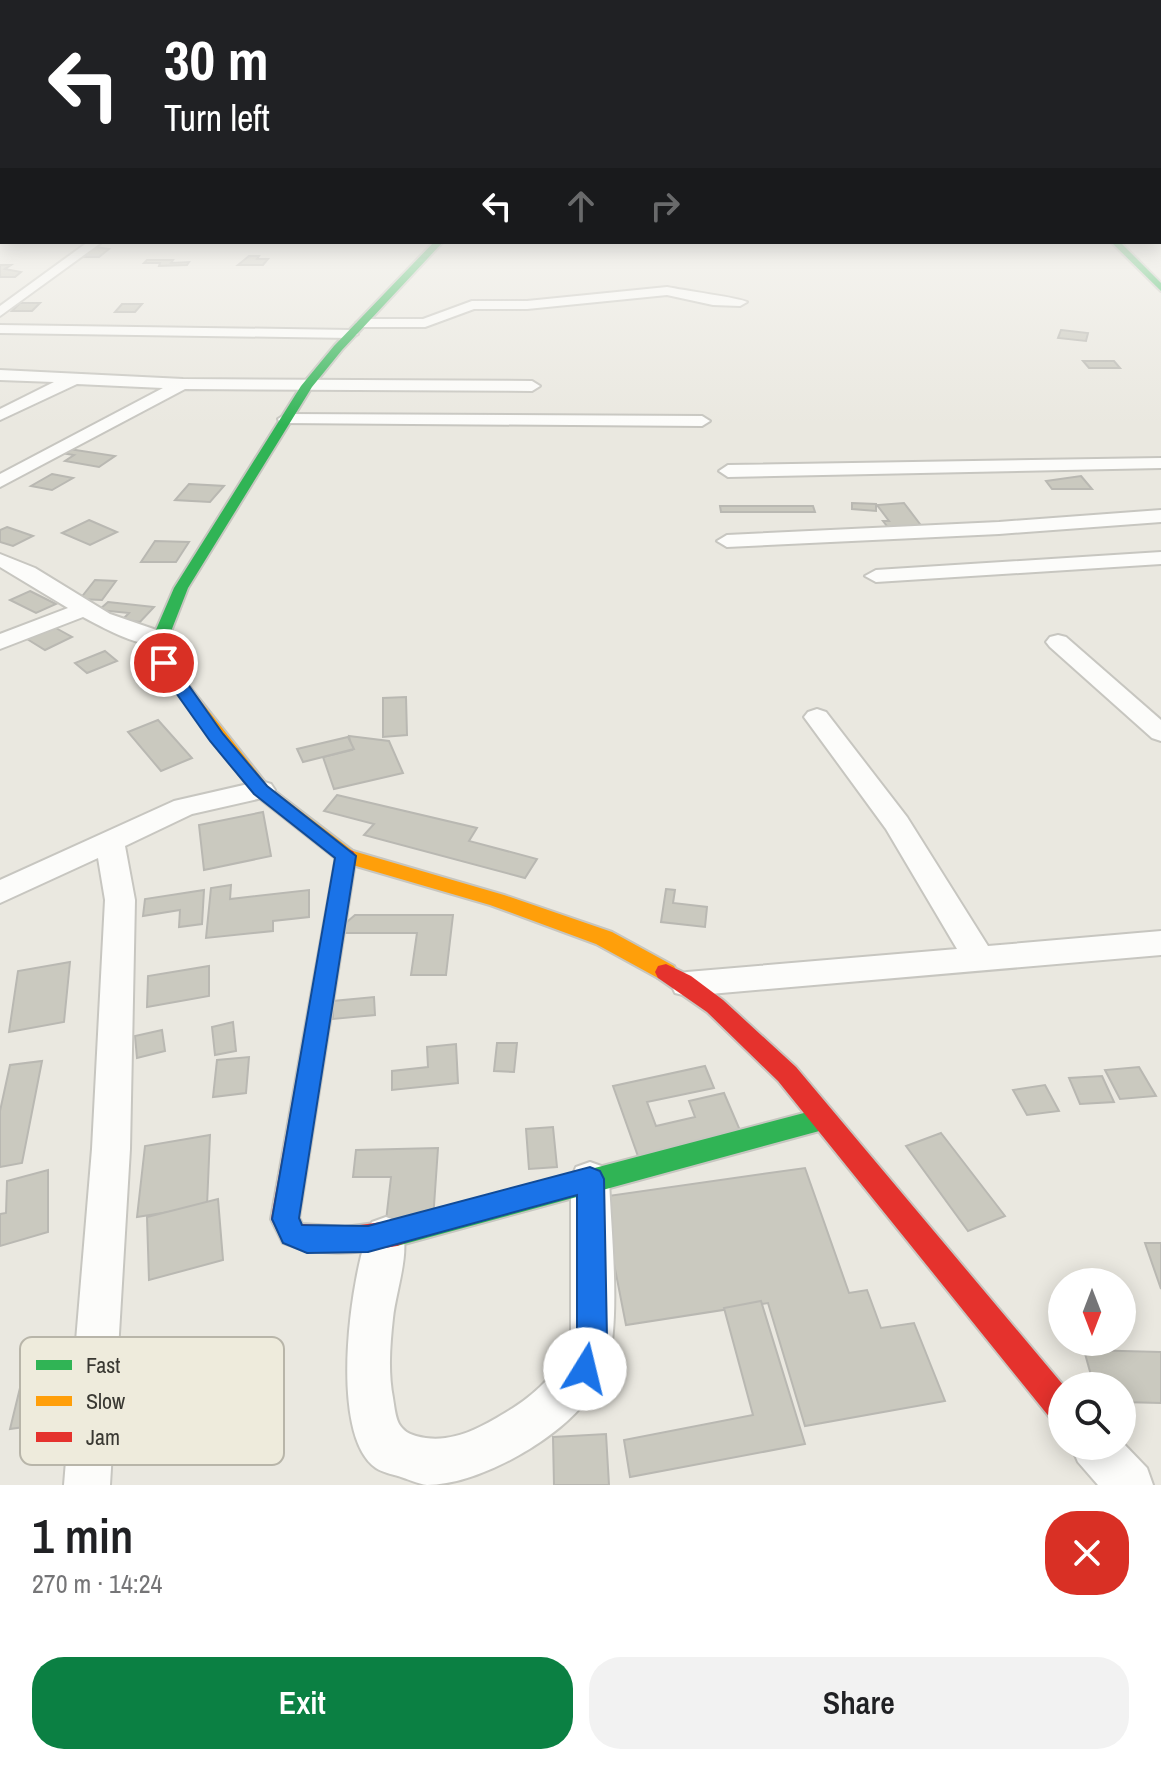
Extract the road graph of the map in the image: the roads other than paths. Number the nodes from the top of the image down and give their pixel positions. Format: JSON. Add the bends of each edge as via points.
{"nodes":[{"id":1,"x":37,"y":286,"type":"edge"},
{"id":2,"x":401,"y":286,"type":"edge"},
{"id":3,"x":11,"y":289,"type":"dead end"},
{"id":4,"x":33,"y":289,"type":"junction"},
{"id":5,"x":740,"y":302,"type":"dead end"},
{"id":6,"x":0,"y":312,"type":"edge"},
{"id":7,"x":0,"y":329,"type":"edge"},
{"id":8,"x":357,"y":329,"type":"junction"},
{"id":9,"x":0,"y":375,"type":"edge"},
{"id":10,"x":72,"y":380,"type":"junction"},
{"id":11,"x":183,"y":384,"type":"junction"},
{"id":12,"x":307,"y":386,"type":"junction"},
{"id":13,"x":532,"y":386,"type":"dead end"},
{"id":14,"x":0,"y":415,"type":"edge"},
{"id":15,"x":286,"y":419,"type":"junction"},
{"id":16,"x":702,"y":421,"type":"dead end"},
{"id":17,"x":1161,"y":463,"type":"edge"},
{"id":18,"x":728,"y":471,"type":"dead end"},
{"id":19,"x":0,"y":481,"type":"edge"},
{"id":20,"x":1161,"y":516,"type":"edge"},
{"id":21,"x":727,"y":541,"type":"dead end"},
{"id":22,"x":1161,"y":558,"type":"edge"},
{"id":23,"x":2,"y":562,"type":"edge"},
{"id":24,"x":876,"y":576,"type":"dead end"},
{"id":25,"x":85,"y":609,"type":"junction"},
{"id":26,"x":160,"y":639,"type":"junction"},
{"id":27,"x":0,"y":642,"type":"edge"},
{"id":28,"x":1058,"y":642,"type":"dead end"},
{"id":29,"x":817,"y":717,"type":"dead end"},
{"id":30,"x":1161,"y":733,"type":"edge"},
{"id":31,"x":261,"y":790,"type":"junction"},
{"id":32,"x":110,"y":840,"type":"junction"},
{"id":33,"x":346,"y":856,"type":"junction"},
{"id":34,"x":0,"y":892,"type":"edge"},
{"id":35,"x":1161,"y":943,"type":"edge"},
{"id":36,"x":978,"y":957,"type":"junction"},
{"id":37,"x":687,"y":984,"type":"junction"},
{"id":38,"x":823,"y":1119,"type":"junction"},
{"id":39,"x":590,"y":1179,"type":"junction"},
{"id":40,"x":386,"y":1235,"type":"junction"},
{"id":41,"x":98,"y":1337,"type":"edge"},
{"id":42,"x":1048,"y":1391,"type":"edge"},
{"id":43,"x":1107,"y":1460,"type":"edge"},
{"id":44,"x":88,"y":1465,"type":"edge"},
{"id":45,"x":87,"y":1485,"type":"edge"},
{"id":46,"x":1130,"y":1485,"type":"edge"}],
"edges":[{"from":1,"to":4,"type":"street"},
{"from":2,"to":8,"type":"street"},
{"from":3,"to":4,"type":"street"},
{"from":4,"to":6,"type":"street"},
{"from":5,"to":8,"type":"street","via":[[667,291],[472,305],[425,323]]},
{"from":7,"to":8,"type":"street"},
{"from":8,"to":12,"type":"street"},
{"from":9,"to":10,"type":"street"},
{"from":10,"to":11,"type":"street"},
{"from":10,"to":14,"type":"street"},
{"from":11,"to":12,"type":"street"},
{"from":11,"to":19,"type":"street"},
{"from":12,"to":13,"type":"street"},
{"from":12,"to":15,"type":"street"},
{"from":15,"to":16,"type":"street"},
{"from":15,"to":26,"type":"street","via":[[181,588]]},
{"from":17,"to":18,"type":"street"},
{"from":20,"to":21,"type":"street"},
{"from":22,"to":24,"type":"street"},
{"from":23,"to":25,"type":"street","via":[[25,570]]},
{"from":25,"to":26,"type":"street"},
{"from":25,"to":27,"type":"street"},
{"from":26,"to":31,"type":"street","via":[[164,663]]},
{"from":28,"to":30,"type":"street"},
{"from":29,"to":36,"type":"street","via":[[897,824]]},
{"from":31,"to":32,"type":"street","via":[[184,807]]},
{"from":31,"to":33,"type":"street"},
{"from":32,"to":34,"type":"street"},
{"from":32,"to":41,"type":"street","via":[[120,900]]},
{"from":33,"to":37,"type":"street","via":[[553,918],[604,938]]},
{"from":33,"to":40,"type":"street","via":[[285,1219],[293,1234],[307,1240]]},
{"from":35,"to":36,"type":"street"},
{"from":36,"to":37,"type":"street"},
{"from":37,"to":38,"type":"street","via":[[746,1033]]},
{"from":38,"to":39,"type":"street"},
{"from":38,"to":42,"type":"street"},
{"from":39,"to":40,"type":"street"},
{"from":39,"to":40,"type":"street","via":[[592,1339],[585,1369],[547,1412],[483,1453],[430,1463],[391,1451],[377,1435],[367,1376]]},
{"from":43,"to":46,"type":"street"},
{"from":44,"to":45,"type":"street"}]}
